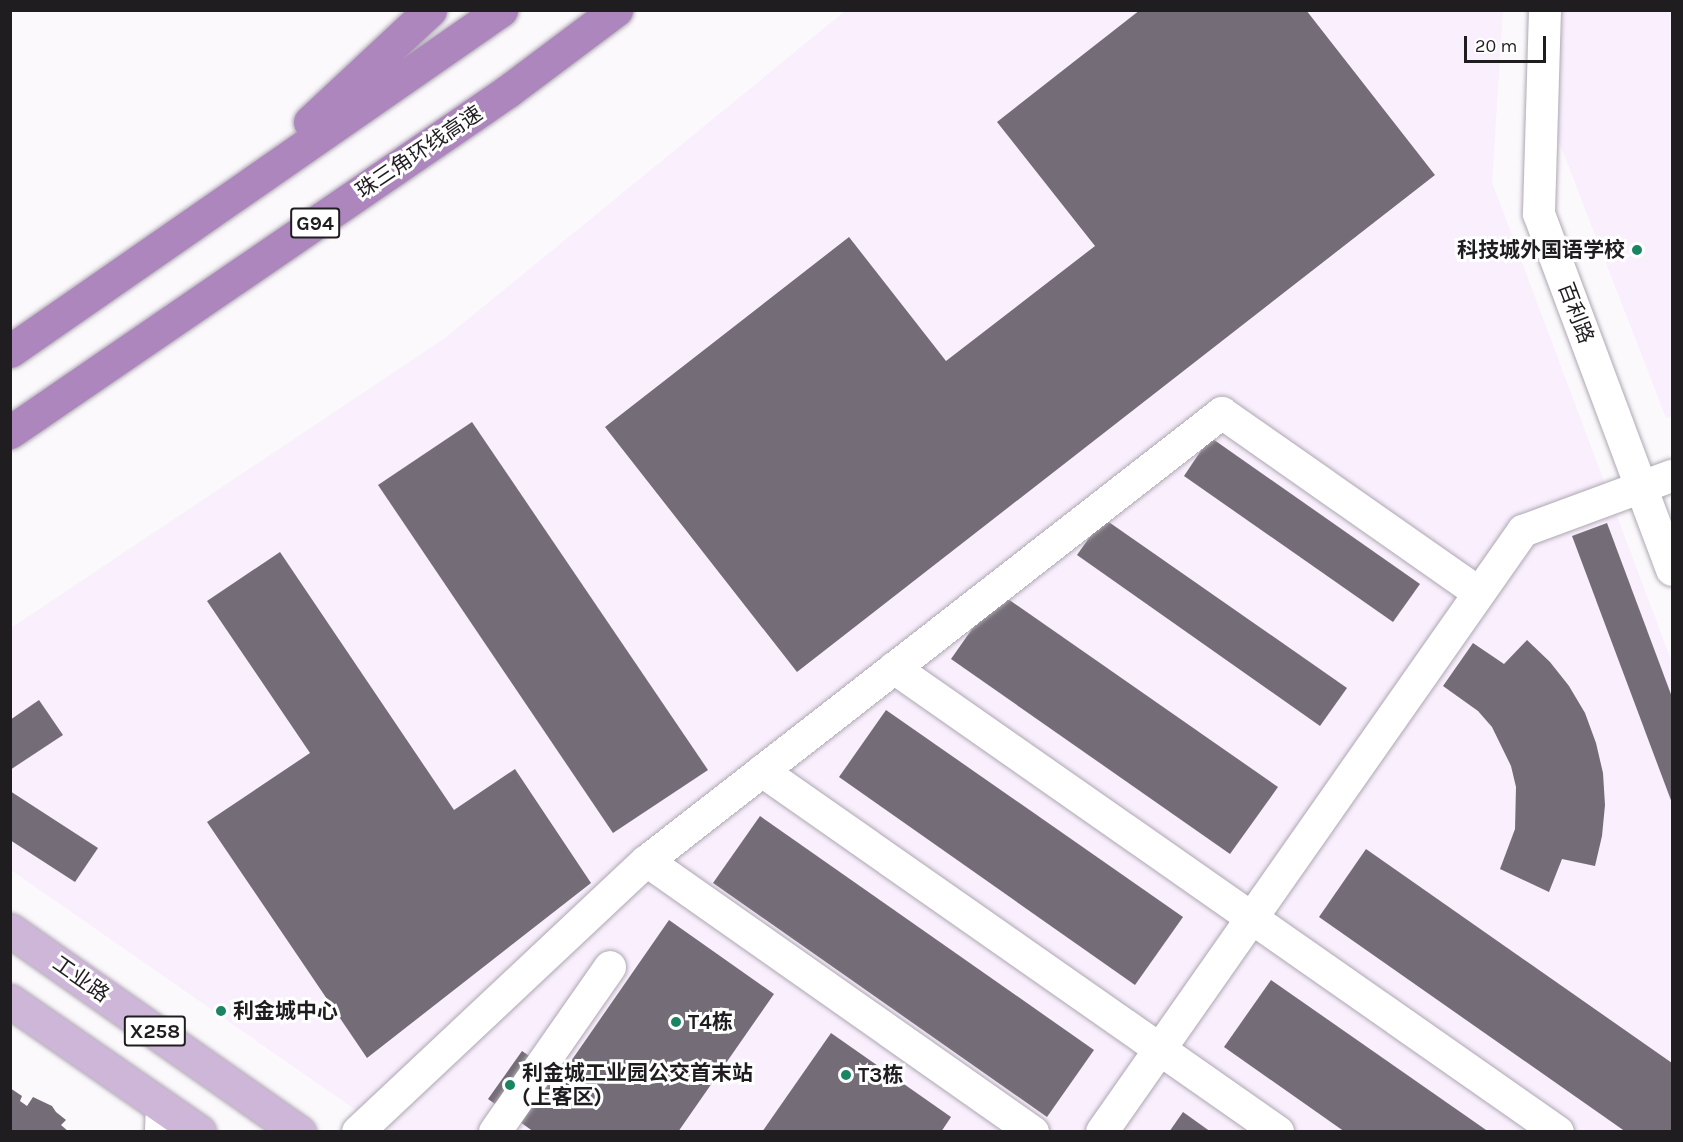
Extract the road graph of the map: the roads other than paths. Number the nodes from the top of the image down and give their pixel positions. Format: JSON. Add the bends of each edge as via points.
{"nodes":[{"id":1,"x":430,"y":10,"type":"edge"},
{"id":2,"x":501,"y":10,"type":"edge"},
{"id":3,"x":616,"y":10,"type":"edge"},
{"id":4,"x":636,"y":10,"type":"edge"},
{"id":5,"x":1545,"y":10,"type":"edge"},
{"id":6,"x":508,"y":91,"type":"junction"},
{"id":7,"x":227,"y":200,"type":"junction"},
{"id":8,"x":10,"y":351,"type":"edge"},
{"id":9,"x":10,"y":432,"type":"edge"},
{"id":10,"x":1672,"y":476,"type":"edge"},
{"id":11,"x":1641,"y":487,"type":"junction"},
{"id":12,"x":1672,"y":570,"type":"edge"},
{"id":13,"x":1479,"y":593,"type":"junction"},
{"id":14,"x":894,"y":668,"type":"junction"},
{"id":15,"x":762,"y":771,"type":"junction"},
{"id":16,"x":647,"y":861,"type":"junction"},
{"id":17,"x":1252,"y":918,"type":"junction"},
{"id":18,"x":10,"y":930,"type":"edge"},
{"id":19,"x":610,"y":968,"type":"dead end"},
{"id":20,"x":10,"y":1000,"type":"edge"},
{"id":21,"x":1160,"y":1049,"type":"junction"},
{"id":22,"x":161,"y":1119,"type":"edge"},
{"id":23,"x":199,"y":1131,"type":"edge"},
{"id":24,"x":299,"y":1131,"type":"edge"},
{"id":25,"x":358,"y":1131,"type":"edge"},
{"id":26,"x":495,"y":1131,"type":"edge"},
{"id":27,"x":1033,"y":1131,"type":"edge"},
{"id":28,"x":1102,"y":1131,"type":"edge"},
{"id":29,"x":1278,"y":1131,"type":"edge"},
{"id":30,"x":1558,"y":1131,"type":"edge"}],
"edges":[{"from":1,"to":7,"type":"highway"},
{"from":2,"to":7,"type":"highway"},
{"from":3,"to":6,"type":"highway","name":"珠三角环线高速","number":"G94"},
{"from":4,"to":6,"type":"highway"},
{"from":5,"to":11,"type":"street","name":"百利路","via":[[1539,214]]},
{"from":6,"to":9,"type":"highway","name":"珠三角环线高速","number":"G94"},
{"from":7,"to":8,"type":"highway"},
{"from":10,"to":11,"type":"street"},
{"from":11,"to":12,"type":"street","name":"百利路"},
{"from":11,"to":13,"type":"street","via":[[1523,531]]},
{"from":13,"to":14,"type":"street","via":[[1222,413]]},
{"from":13,"to":17,"type":"street"},
{"from":14,"to":15,"type":"street"},
{"from":14,"to":17,"type":"street"},
{"from":15,"to":16,"type":"street"},
{"from":15,"to":21,"type":"street"},
{"from":16,"to":25,"type":"street"},
{"from":16,"to":27,"type":"street"},
{"from":17,"to":21,"type":"street"},
{"from":17,"to":30,"type":"street"},
{"from":18,"to":24,"type":"main road","name":"工业路","number":"X258"},
{"from":19,"to":26,"type":"street"},
{"from":20,"to":22,"type":"main road","number":"X258"},
{"from":21,"to":28,"type":"street"},
{"from":21,"to":29,"type":"street"},
{"from":22,"to":23,"type":"main road","number":"X258"}]}
